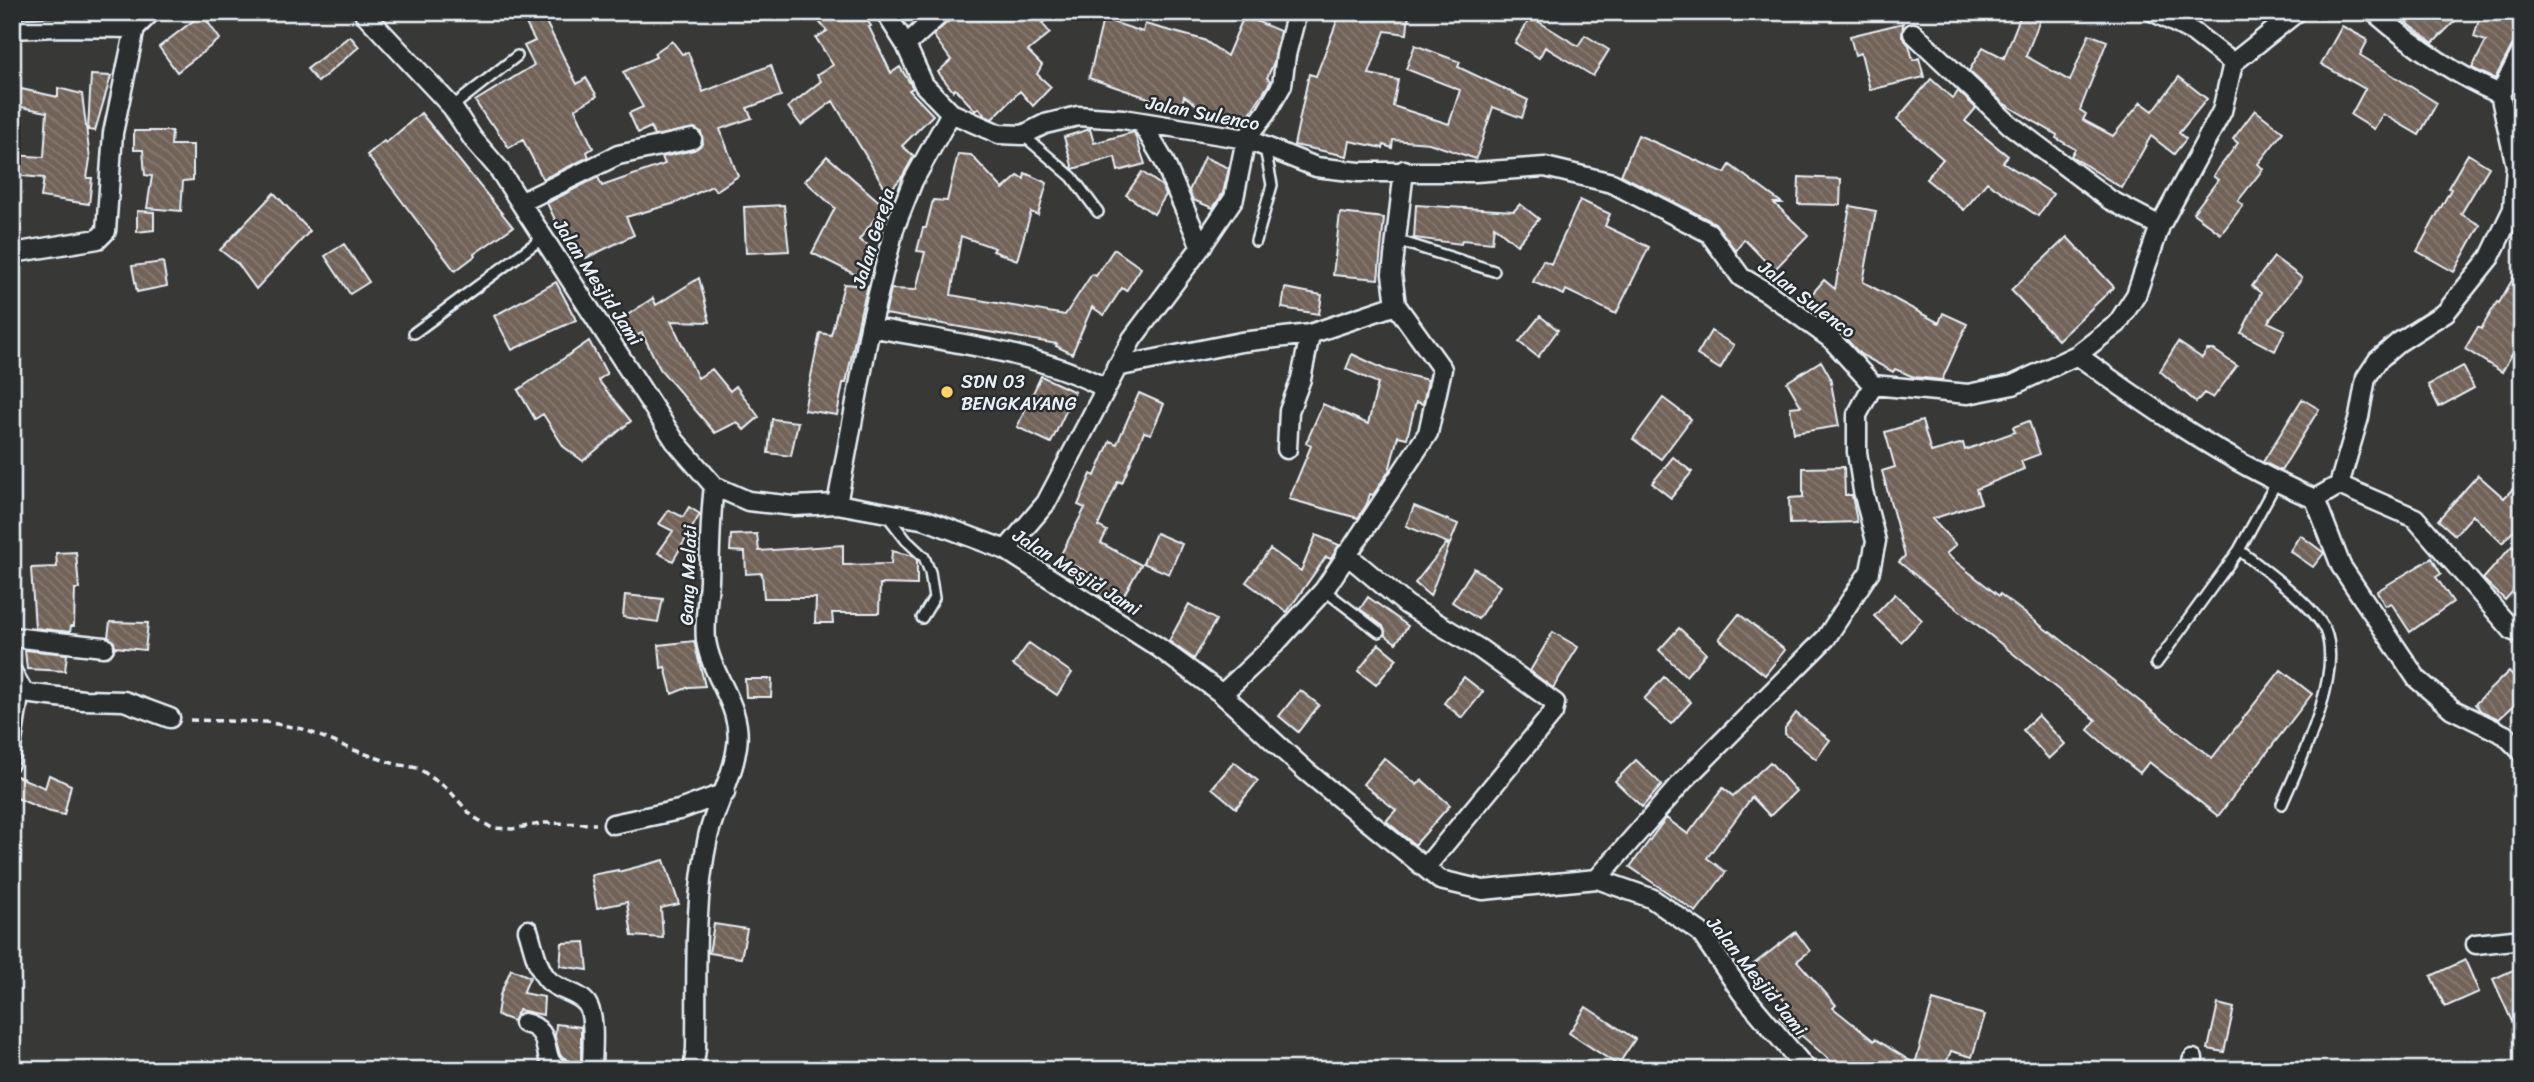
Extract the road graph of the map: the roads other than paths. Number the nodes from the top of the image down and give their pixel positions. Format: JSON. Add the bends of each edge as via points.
{"nodes":[{"id":1,"x":151,"y":12,"type":"edge"},
{"id":2,"x":363,"y":12,"type":"edge"},
{"id":3,"x":885,"y":12,"type":"edge"},
{"id":4,"x":942,"y":12,"type":"edge"},
{"id":5,"x":1297,"y":12,"type":"edge"},
{"id":6,"x":2154,"y":12,"type":"edge"},
{"id":7,"x":2297,"y":12,"type":"edge"},
{"id":8,"x":2374,"y":12,"type":"edge"},
{"id":9,"x":135,"y":28,"type":"junction"},
{"id":10,"x":12,"y":29,"type":"edge"},
{"id":11,"x":1913,"y":33,"type":"dead end"},
{"id":12,"x":906,"y":45,"type":"junction"},
{"id":13,"x":2522,"y":51,"type":"edge"},
{"id":14,"x":517,"y":57,"type":"dead end"},
{"id":15,"x":2233,"y":63,"type":"junction"},
{"id":16,"x":2500,"y":94,"type":"junction"},
{"id":17,"x":452,"y":107,"type":"junction"},
{"id":18,"x":951,"y":113,"type":"junction"},
{"id":19,"x":1141,"y":122,"type":"junction"},
{"id":20,"x":1023,"y":135,"type":"junction"},
{"id":21,"x":692,"y":139,"type":"dead end"},
{"id":22,"x":1246,"y":139,"type":"junction"},
{"id":23,"x":1264,"y":146,"type":"junction"},
{"id":24,"x":1404,"y":170,"type":"junction"},
{"id":25,"x":522,"y":202,"type":"junction"},
{"id":26,"x":1098,"y":212,"type":"dead end"},
{"id":27,"x":2160,"y":226,"type":"junction"},
{"id":28,"x":544,"y":237,"type":"junction"},
{"id":29,"x":1396,"y":240,"type":"junction"},
{"id":30,"x":1256,"y":241,"type":"dead end"},
{"id":31,"x":1201,"y":247,"type":"junction"},
{"id":32,"x":12,"y":257,"type":"edge"},
{"id":33,"x":1494,"y":271,"type":"dead end"},
{"id":34,"x":1396,"y":305,"type":"junction"},
{"id":35,"x":870,"y":327,"type":"junction"},
{"id":36,"x":414,"y":333,"type":"dead end"},
{"id":37,"x":1310,"y":334,"type":"junction"},
{"id":38,"x":2077,"y":355,"type":"junction"},
{"id":39,"x":1116,"y":368,"type":"junction"},
{"id":40,"x":1873,"y":385,"type":"junction"},
{"id":41,"x":1105,"y":388,"type":"junction"},
{"id":42,"x":1287,"y":449,"type":"dead end"},
{"id":43,"x":2276,"y":483,"type":"junction"},
{"id":44,"x":2339,"y":485,"type":"junction"},
{"id":45,"x":714,"y":486,"type":"junction"},
{"id":46,"x":2315,"y":499,"type":"junction"},
{"id":47,"x":837,"y":504,"type":"junction"},
{"id":48,"x":885,"y":513,"type":"junction"},
{"id":49,"x":1006,"y":550,"type":"junction"},
{"id":50,"x":2239,"y":550,"type":"junction"},
{"id":51,"x":1346,"y":554,"type":"junction"},
{"id":52,"x":1324,"y":590,"type":"junction"},
{"id":53,"x":922,"y":618,"type":"dead end"},
{"id":54,"x":1380,"y":632,"type":"dead end"},
{"id":55,"x":2522,"y":633,"type":"edge"},
{"id":56,"x":12,"y":637,"type":"edge"},
{"id":57,"x":104,"y":648,"type":"dead end"},
{"id":58,"x":2156,"y":664,"type":"dead end"},
{"id":59,"x":12,"y":672,"type":"edge"},
{"id":60,"x":23,"y":693,"type":"junction"},
{"id":61,"x":1222,"y":694,"type":"junction"},
{"id":62,"x":170,"y":718,"type":"road end"},
{"id":63,"x":2522,"y":752,"type":"edge"},
{"id":64,"x":13,"y":765,"type":"edge"},
{"id":65,"x":725,"y":793,"type":"junction"},
{"id":66,"x":2282,"y":804,"type":"dead end"},
{"id":67,"x":613,"y":824,"type":"road end"},
{"id":68,"x":1425,"y":868,"type":"junction"},
{"id":69,"x":1597,"y":879,"type":"junction"},
{"id":70,"x":528,"y":930,"type":"dead end"},
{"id":71,"x":2522,"y":939,"type":"edge"},
{"id":72,"x":2476,"y":944,"type":"dead end"},
{"id":73,"x":524,"y":1023,"type":"dead end"},
{"id":74,"x":563,"y":1070,"type":"edge"},
{"id":75,"x":593,"y":1070,"type":"edge"},
{"id":76,"x":693,"y":1070,"type":"edge"},
{"id":77,"x":1807,"y":1070,"type":"edge"}],
"edges":[{"from":1,"to":9,"type":"street"},
{"from":2,"to":17,"type":"street","name":"Jalan Mesjid Jami"},
{"from":3,"to":12,"type":"street"},
{"from":4,"to":12,"type":"street"},
{"from":5,"to":22,"type":"street","via":[[1282,85]]},
{"from":6,"to":15,"type":"street","via":[[2193,32]]},
{"from":7,"to":15,"type":"street"},
{"from":8,"to":16,"type":"street","via":[[2472,82]]},
{"from":9,"to":10,"type":"street"},
{"from":9,"to":32,"type":"street","via":[[113,133],[106,231],[98,239]]},
{"from":11,"to":27,"type":"street","via":[[2009,124],[2110,200]]},
{"from":12,"to":18,"type":"street","via":[[924,85]]},
{"from":13,"to":16,"type":"street"},
{"from":14,"to":17,"type":"lane"},
{"from":15,"to":27,"type":"street","via":[[2222,111]]},
{"from":16,"to":44,"type":"street","via":[[2516,166],[2513,209],[2490,257],[2446,312],[2399,342],[2366,378]]},
{"from":17,"to":25,"type":"street","name":"Jalan Mesjid Jami"},
{"from":18,"to":20,"type":"street","via":[[999,134]]},
{"from":18,"to":35,"type":"street","name":"Jalan Gereja","via":[[913,181],[894,229]]},
{"from":19,"to":20,"type":"street","name":"Jalan Sulenco","via":[[1078,116]]},
{"from":19,"to":22,"type":"street","name":"Jalan Sulenco"},
{"from":19,"to":31,"type":"street","via":[[1164,161]]},
{"from":20,"to":26,"type":"lane","via":[[1072,177]]},
{"from":21,"to":25,"type":"street","via":[[618,155]]},
{"from":22,"to":23,"type":"street","name":"Jalan Sulenco"},
{"from":22,"to":31,"type":"street","via":[[1234,198]]},
{"from":23,"to":24,"type":"street","name":"Jalan Sulenco","via":[[1316,167],[1359,172]]},
{"from":23,"to":30,"type":"lane","via":[[1272,186]]},
{"from":24,"to":29,"type":"street"},
{"from":24,"to":40,"type":"street","name":"Jalan Sulenco","via":[[1475,172],[1545,167],[1612,183],[1709,233],[1741,277],[1831,339]]},
{"from":25,"to":28,"type":"street","name":"Jalan Mesjid Jami"},
{"from":27,"to":38,"type":"street","via":[[2136,295],[2117,324]]},
{"from":28,"to":36,"type":"lane"},
{"from":28,"to":45,"type":"street","name":"Jalan Mesjid Jami","via":[[675,441]]},
{"from":29,"to":33,"type":"lane"},
{"from":29,"to":34,"type":"street","via":[[1392,274]]},
{"from":31,"to":39,"type":"street","via":[[1132,339]]},
{"from":34,"to":37,"type":"street"},
{"from":34,"to":51,"type":"street","via":[[1443,369],[1428,433]]},
{"from":35,"to":41,"type":"street","via":[[1016,356],[1081,375]]},
{"from":35,"to":47,"type":"street","name":"Jalan Gereja"},
{"from":37,"to":39,"type":"street","via":[[1241,342]]},
{"from":37,"to":42,"type":"street","via":[[1289,411]]},
{"from":38,"to":40,"type":"street","via":[[2013,384],[1968,394]]},
{"from":38,"to":43,"type":"street","via":[[2155,411]]},
{"from":39,"to":41,"type":"street"},
{"from":40,"to":69,"type":"street","via":[[1857,415],[1857,452],[1876,541],[1870,571],[1826,638],[1684,780]]},
{"from":41,"to":49,"type":"street","via":[[1046,503]]},
{"from":43,"to":46,"type":"street"},
{"from":43,"to":50,"type":"lane"},
{"from":44,"to":46,"type":"street"},
{"from":44,"to":55,"type":"street","via":[[2415,518],[2513,631]]},
{"from":45,"to":47,"type":"street","name":"Jalan Mesjid Jami","via":[[748,501]]},
{"from":45,"to":65,"type":"street","name":"Gang Melati","via":[[706,640],[733,704],[738,744]]},
{"from":46,"to":63,"type":"street","via":[[2341,566],[2417,678],[2452,709],[2505,735]]},
{"from":47,"to":48,"type":"street","name":"Jalan Mesjid Jami"},
{"from":48,"to":49,"type":"street","name":"Jalan Mesjid Jami","via":[[926,520]]},
{"from":48,"to":53,"type":"lane","via":[[927,564],[934,598]]},
{"from":49,"to":61,"type":"street","name":"Jalan Mesjid Jami","via":[[1158,647]]},
{"from":50,"to":58,"type":"lane"},
{"from":50,"to":66,"type":"lane","via":[[2301,600],[2324,628],[2329,642],[2328,685]]},
{"from":51,"to":52,"type":"street"},
{"from":51,"to":68,"type":"street","via":[[1407,605],[1480,649],[1555,703],[1553,713]]},
{"from":52,"to":54,"type":"lane"},
{"from":52,"to":61,"type":"street"},
{"from":56,"to":57,"type":"street"},
{"from":59,"to":60,"type":"street"},
{"from":60,"to":62,"type":"street","via":[[124,701]]},
{"from":60,"to":64,"type":"lane"},
{"from":61,"to":68,"type":"street","name":"Jalan Mesjid Jami","via":[[1306,771]]},
{"from":65,"to":67,"type":"street","via":[[679,810]]},
{"from":65,"to":76,"type":"street","name":"Gang Melati","via":[[708,834],[696,919]]},
{"from":68,"to":69,"type":"street","name":"Jalan Mesjid Jami","via":[[1440,880],[1483,890]]},
{"from":69,"to":77,"type":"street","name":"Jalan Mesjid Jami","via":[[1651,898],[1700,932],[1742,993]]},
{"from":70,"to":75,"type":"street","via":[[548,980],[588,1006]]},
{"from":71,"to":72,"type":"street"},
{"from":73,"to":74,"type":"street","via":[[545,1035],[549,1059]]}]}
